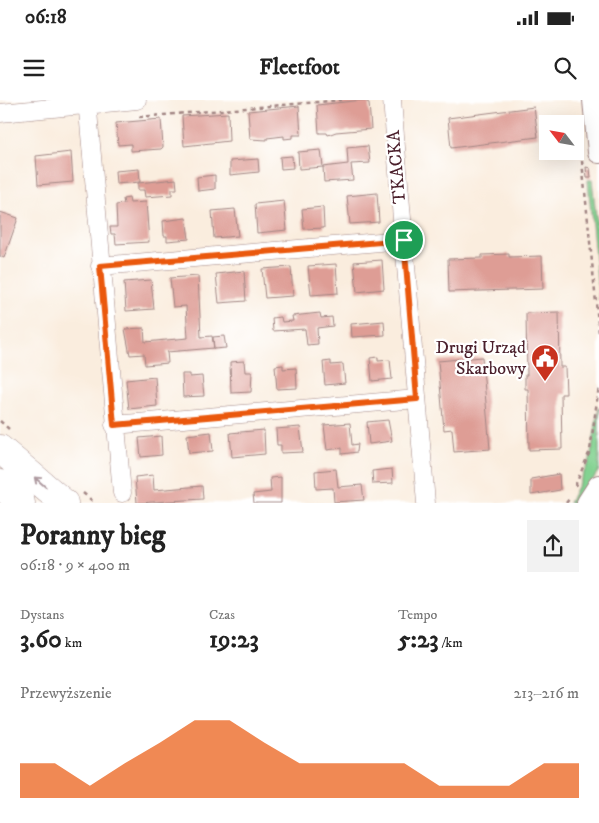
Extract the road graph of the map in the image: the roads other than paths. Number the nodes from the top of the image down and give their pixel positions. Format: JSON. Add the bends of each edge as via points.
{"nodes":[{"id":1,"x":392,"y":100,"type":"edge"},
{"id":2,"x":594,"y":100,"type":"edge"},
{"id":3,"x":87,"y":102,"type":"edge"},
{"id":4,"x":137,"y":109,"type":"edge"},
{"id":5,"x":0,"y":113,"type":"edge"},
{"id":6,"x":590,"y":153,"type":"edge"},
{"id":7,"x":404,"y":240,"type":"junction"},
{"id":8,"x":100,"y":266,"type":"junction"},
{"id":9,"x":417,"y":399,"type":"junction"},
{"id":10,"x":114,"y":425,"type":"junction"},
{"id":11,"x":0,"y":448,"type":"edge"},
{"id":12,"x":0,"y":484,"type":"edge"},
{"id":13,"x":599,"y":486,"type":"edge"},
{"id":14,"x":122,"y":493,"type":"dead end"},
{"id":15,"x":22,"y":503,"type":"edge"},
{"id":16,"x":64,"y":503,"type":"edge"},
{"id":17,"x":426,"y":503,"type":"edge"},
{"id":18,"x":588,"y":503,"type":"edge"}],
"edges":[{"from":1,"to":7,"type":"street","name":"TKACKA"},
{"from":2,"to":6,"type":"street"},
{"from":3,"to":4,"type":"street"},
{"from":3,"to":5,"type":"street"},
{"from":3,"to":8,"type":"street"},
{"from":7,"to":8,"type":"street"},
{"from":7,"to":9,"type":"street","name":"TKACKA"},
{"from":8,"to":10,"type":"street"},
{"from":9,"to":10,"type":"street"},
{"from":9,"to":17,"type":"street","name":"TKACKA"},
{"from":10,"to":14,"type":"street"},
{"from":16,"to":11,"type":"main road","one_way":true},
{"from":12,"to":15,"type":"main road"},
{"from":13,"to":18,"type":"street"}]}
